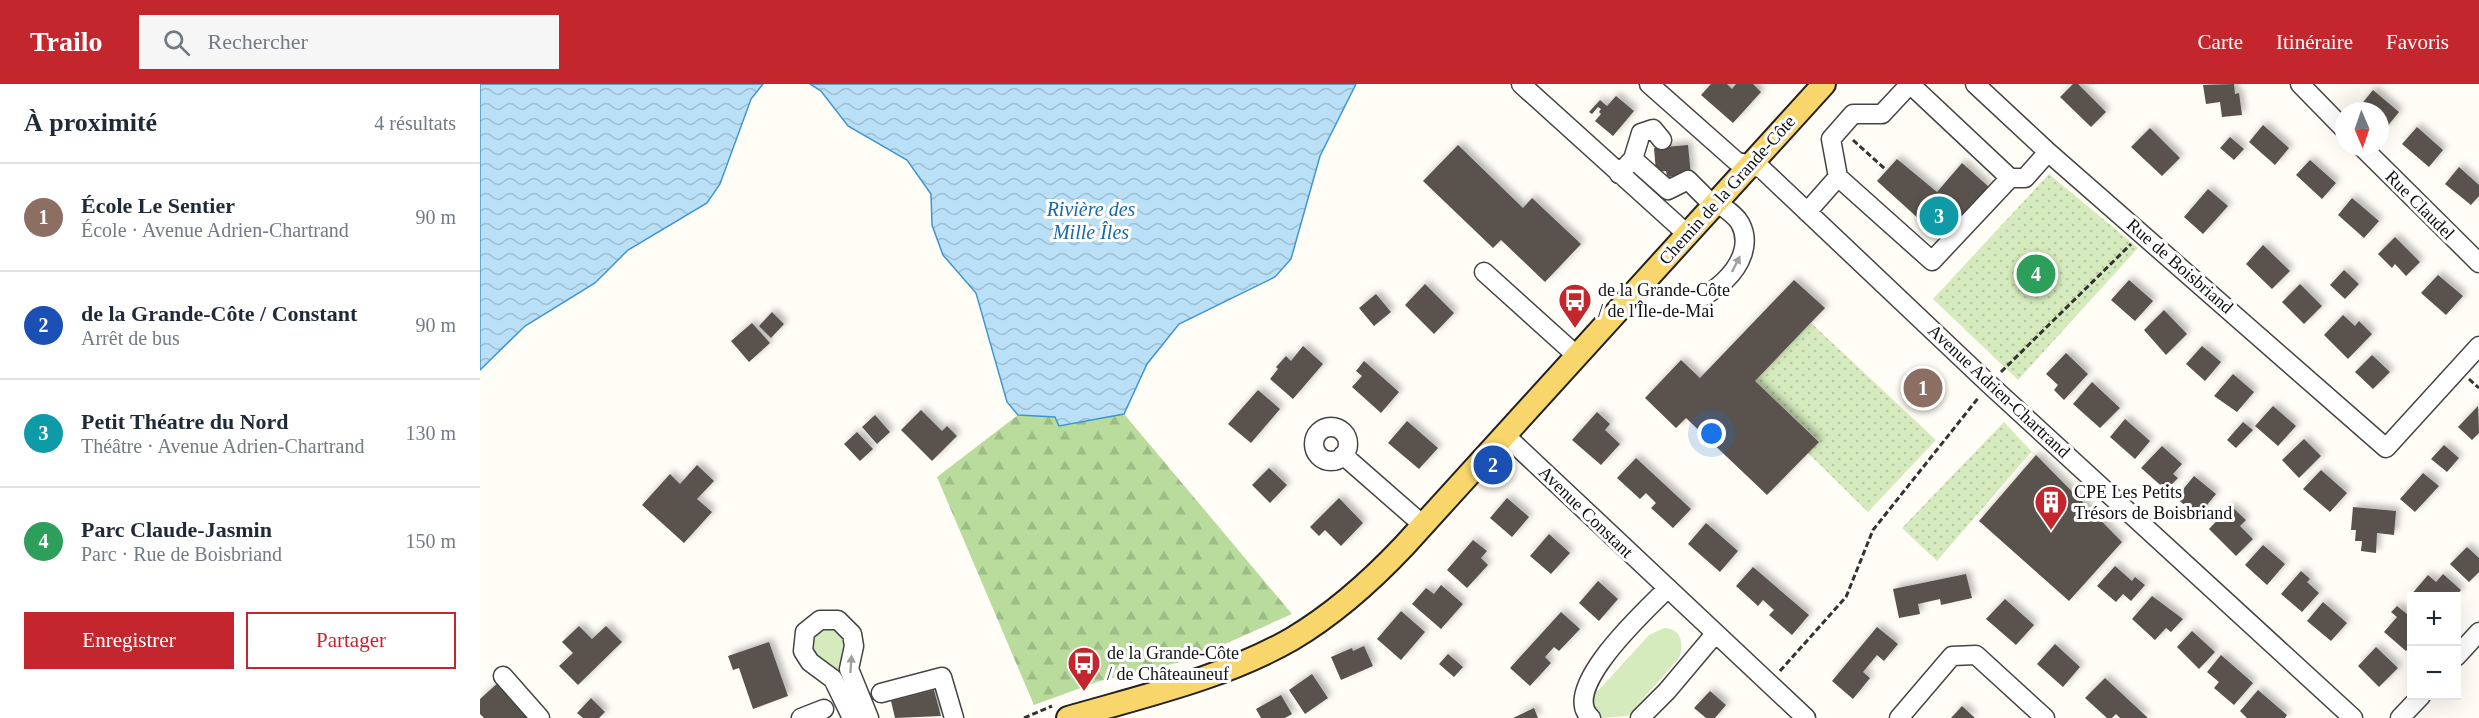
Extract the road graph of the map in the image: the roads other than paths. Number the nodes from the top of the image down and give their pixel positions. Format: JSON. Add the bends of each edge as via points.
{"nodes":[{"id":1,"x":1521,"y":84,"type":"edge"},
{"id":2,"x":1649,"y":84,"type":"edge"},
{"id":3,"x":1824,"y":84,"type":"edge"},
{"id":4,"x":1975,"y":84,"type":"edge"},
{"id":5,"x":2300,"y":84,"type":"edge"},
{"id":6,"x":1909,"y":85,"type":"edge"},
{"id":7,"x":2335,"y":120,"type":"edge"},
{"id":8,"x":1662,"y":140,"type":"dead end"},
{"id":9,"x":2048,"y":152,"type":"junction"},
{"id":10,"x":2371,"y":156,"type":"edge"},
{"id":11,"x":1633,"y":159,"type":"junction"},
{"id":12,"x":1749,"y":165,"type":"junction"},
{"id":13,"x":1619,"y":174,"type":"junction"},
{"id":14,"x":1838,"y":177,"type":"junction"},
{"id":15,"x":2010,"y":178,"type":"junction"},
{"id":16,"x":1668,"y":190,"type":"junction"},
{"id":17,"x":1715,"y":203,"type":"junction"},
{"id":18,"x":1654,"y":205,"type":"junction"},
{"id":19,"x":1807,"y":212,"type":"junction"},
{"id":20,"x":1687,"y":234,"type":"junction"},
{"id":21,"x":2479,"y":263,"type":"edge"},
{"id":22,"x":1484,"y":272,"type":"dead end"},
{"id":23,"x":1636,"y":290,"type":"junction"},
{"id":24,"x":2479,"y":346,"type":"edge"},
{"id":25,"x":1576,"y":355,"type":"junction"},
{"id":26,"x":1505,"y":435,"type":"junction"},
{"id":27,"x":1343,"y":455,"type":"dead end"},
{"id":28,"x":1423,"y":525,"type":"junction"},
{"id":29,"x":1666,"y":589,"type":"junction"},
{"id":30,"x":2479,"y":632,"type":"edge"},
{"id":31,"x":1715,"y":634,"type":"junction"},
{"id":32,"x":2461,"y":652,"type":"edge"},
{"id":33,"x":503,"y":676,"type":"dead end"},
{"id":34,"x":881,"y":693,"type":"dead end"},
{"id":35,"x":2417,"y":700,"type":"edge"},
{"id":36,"x":824,"y":709,"type":"dead end"},
{"id":37,"x":1063,"y":711,"type":"edge"},
{"id":38,"x":540,"y":718,"type":"edge"},
{"id":39,"x":801,"y":718,"type":"edge"},
{"id":40,"x":852,"y":718,"type":"edge"},
{"id":41,"x":869,"y":718,"type":"edge"},
{"id":42,"x":954,"y":718,"type":"edge"},
{"id":43,"x":1591,"y":718,"type":"edge"},
{"id":44,"x":1640,"y":718,"type":"edge"},
{"id":45,"x":1806,"y":718,"type":"edge"},
{"id":46,"x":1899,"y":718,"type":"edge"},
{"id":47,"x":2045,"y":718,"type":"edge"},
{"id":48,"x":2353,"y":718,"type":"edge"},
{"id":49,"x":2400,"y":718,"type":"edge"}],
"edges":[{"from":1,"to":13,"type":"street"},
{"from":2,"to":12,"type":"street","name":"Avenue Adrien-Chartrand","via":[[1726,153]]},
{"from":3,"to":12,"type":"main road","name":"Chemin de la Grande-Côte"},
{"from":4,"to":9,"type":"street","name":"Rue de Boisbriand"},
{"from":5,"to":7,"type":"street"},
{"from":6,"to":14,"type":"street","via":[[1882,114],[1853,114],[1831,139]]},
{"from":6,"to":15,"type":"street"},
{"from":8,"to":11,"type":"street","via":[[1653,129],[1641,133]]},
{"from":9,"to":15,"type":"street","via":[[2025,178]]},
{"from":9,"to":24,"type":"street","name":"Rue de Boisbriand","via":[[2386,448]]},
{"from":10,"to":21,"type":"street","name":"Rue Claudel"},
{"from":11,"to":13,"type":"street"},
{"from":11,"to":16,"type":"street"},
{"from":12,"to":17,"type":"main road","name":"Chemin de la Grande-Côte"},
{"from":12,"to":19,"type":"street","name":"Avenue Adrien-Chartrand","via":[[1762,169]]},
{"from":13,"to":18,"type":"street"},
{"from":14,"to":15,"type":"street","via":[[1932,261]]},
{"from":14,"to":19,"type":"street"},
{"from":16,"to":17,"type":"street","via":[[1688,180]]},
{"from":16,"to":18,"type":"street"},
{"from":17,"to":20,"type":"main road","name":"Chemin de la Grande-Côte"},
{"from":23,"to":17,"type":"street","one_way":true,"via":[[1657,304],[1676,305],[1709,294],[1729,276],[1741,257],[1743,231],[1739,221]]},
{"from":18,"to":20,"type":"street"},
{"from":19,"to":48,"type":"street","name":"Avenue Adrien-Chartrand"},
{"from":20,"to":23,"type":"main road","name":"Chemin de la Grande-Côte"},
{"from":22,"to":25,"type":"street"},
{"from":23,"to":25,"type":"main road","name":"Chemin de la Grande-Côte"},
{"from":25,"to":26,"type":"main road","name":"Chemin de la Grande-Côte"},
{"from":26,"to":28,"type":"main road","name":"Chemin de la Grande-Côte"},
{"from":26,"to":29,"type":"street","name":"Avenue Constant"},
{"from":27,"to":28,"type":"street"},
{"from":28,"to":37,"type":"main road","name":"Chemin de la Grande-Côte","via":[[1362,589],[1291,639],[1218,672]]},
{"from":29,"to":31,"type":"street","name":"Avenue Constant"},
{"from":29,"to":43,"type":"street","via":[[1621,635],[1590,677],[1582,696]]},
{"from":30,"to":32,"type":"street"},
{"from":31,"to":44,"type":"street"},
{"from":31,"to":45,"type":"street","name":"Avenue Constant"},
{"from":33,"to":38,"type":"street"},
{"from":34,"to":42,"type":"street","via":[[942,676]]},
{"from":35,"to":49,"type":"street"},
{"from":36,"to":39,"type":"street"},
{"from":41,"to":40,"type":"street","one_way":true,"via":[[849,669],[854,646],[852,634],[838,620],[819,620],[805,632],[803,651],[810,662],[833,679]]},
{"from":46,"to":47,"type":"street","via":[[1952,656],[1976,656]]}]}
